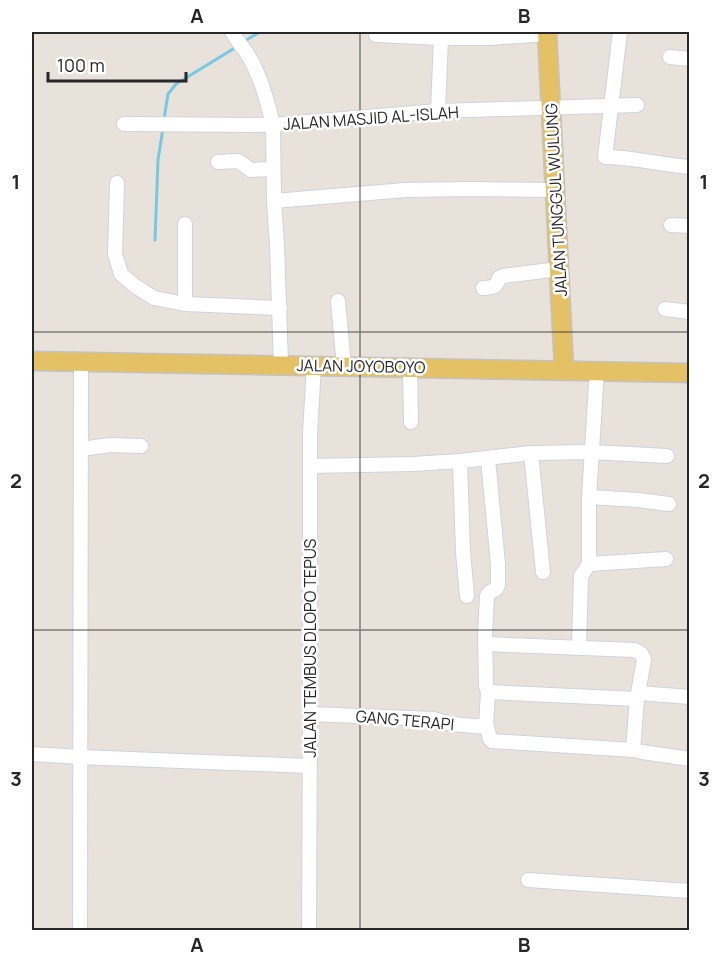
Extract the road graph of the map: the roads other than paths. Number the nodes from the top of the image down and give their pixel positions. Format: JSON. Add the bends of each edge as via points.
{"nodes":[{"id":1,"x":620,"y":32,"type":"edge"},
{"id":2,"x":547,"y":33,"type":"edge"},
{"id":3,"x":376,"y":35,"type":"dead end"},
{"id":4,"x":234,"y":36,"type":"edge"},
{"id":5,"x":441,"y":38,"type":"junction"},
{"id":6,"x":670,"y":57,"type":"dead end"},
{"id":7,"x":690,"y":59,"type":"edge"},
{"id":8,"x":637,"y":105,"type":"dead end"},
{"id":9,"x":611,"y":106,"type":"junction"},
{"id":10,"x":552,"y":108,"type":"junction"},
{"id":11,"x":438,"y":111,"type":"junction"},
{"id":12,"x":124,"y":124,"type":"dead end"},
{"id":13,"x":273,"y":125,"type":"junction"},
{"id":14,"x":218,"y":162,"type":"dead end"},
{"id":15,"x":690,"y":167,"type":"edge"},
{"id":16,"x":273,"y":169,"type":"junction"},
{"id":17,"x":117,"y":183,"type":"dead end"},
{"id":18,"x":556,"y":190,"type":"junction"},
{"id":19,"x":274,"y":201,"type":"junction"},
{"id":20,"x":185,"y":224,"type":"dead end"},
{"id":21,"x":671,"y":225,"type":"dead end"},
{"id":22,"x":690,"y":226,"type":"edge"},
{"id":23,"x":559,"y":269,"type":"junction"},
{"id":24,"x":483,"y":288,"type":"dead end"},
{"id":25,"x":338,"y":301,"type":"dead end"},
{"id":26,"x":185,"y":304,"type":"junction"},
{"id":27,"x":280,"y":308,"type":"junction"},
{"id":28,"x":665,"y":309,"type":"dead end"},
{"id":29,"x":690,"y":312,"type":"edge"},
{"id":30,"x":32,"y":361,"type":"edge"},
{"id":31,"x":81,"y":362,"type":"junction"},
{"id":32,"x":282,"y":365,"type":"junction"},
{"id":33,"x":314,"y":366,"type":"junction"},
{"id":34,"x":344,"y":366,"type":"junction"},
{"id":35,"x":410,"y":367,"type":"junction"},
{"id":36,"x":564,"y":369,"type":"junction"},
{"id":37,"x":597,"y":370,"type":"junction"},
{"id":38,"x":690,"y":373,"type":"edge"},
{"id":39,"x":411,"y":422,"type":"dead end"},
{"id":40,"x":141,"y":446,"type":"dead end"},
{"id":41,"x":81,"y":449,"type":"junction"},
{"id":42,"x":591,"y":452,"type":"junction"},
{"id":43,"x":531,"y":453,"type":"junction"},
{"id":44,"x":667,"y":456,"type":"dead end"},
{"id":45,"x":488,"y":459,"type":"junction"},
{"id":46,"x":460,"y":461,"type":"junction"},
{"id":47,"x":310,"y":466,"type":"junction"},
{"id":48,"x":589,"y":497,"type":"junction"},
{"id":49,"x":669,"y":504,"type":"dead end"},
{"id":50,"x":666,"y":558,"type":"dead end"},
{"id":51,"x":589,"y":564,"type":"junction"},
{"id":52,"x":543,"y":573,"type":"dead end"},
{"id":53,"x":467,"y":596,"type":"dead end"},
{"id":54,"x":486,"y":644,"type":"junction"},
{"id":55,"x":579,"y":647,"type":"junction"},
{"id":56,"x":488,"y":692,"type":"junction"},
{"id":57,"x":638,"y":696,"type":"junction"},
{"id":58,"x":690,"y":697,"type":"edge"},
{"id":59,"x":310,"y":714,"type":"junction"},
{"id":60,"x":488,"y":733,"type":"junction"},
{"id":61,"x":633,"y":750,"type":"junction"},
{"id":62,"x":32,"y":754,"type":"edge"},
{"id":63,"x":80,"y":758,"type":"junction"},
{"id":64,"x":690,"y":759,"type":"edge"},
{"id":65,"x":310,"y":766,"type":"junction"},
{"id":66,"x":528,"y":880,"type":"dead end"},
{"id":67,"x":690,"y":891,"type":"edge"},
{"id":68,"x":80,"y":930,"type":"edge"},
{"id":69,"x":309,"y":930,"type":"edge"}],
"edges":[{"from":1,"to":9,"type":"street"},
{"from":2,"to":5,"type":"street"},
{"from":2,"to":10,"type":"main road","name":"JALAN TUNGGUL WULUNG"},
{"from":3,"to":5,"type":"street"},
{"from":4,"to":13,"type":"street","via":[[259,77]]},
{"from":5,"to":11,"type":"street"},
{"from":6,"to":7,"type":"street"},
{"from":8,"to":9,"type":"street","name":"JALAN MASJID AL-ISLAH"},
{"from":9,"to":10,"type":"street","name":"JALAN MASJID AL-ISLAH"},
{"from":9,"to":15,"type":"street","via":[[604,157]]},
{"from":10,"to":11,"type":"street","name":"JALAN MASJID AL-ISLAH"},
{"from":10,"to":18,"type":"main road","name":"JALAN TUNGGUL WULUNG"},
{"from":11,"to":13,"type":"street","name":"JALAN MASJID AL-ISLAH"},
{"from":12,"to":13,"type":"street"},
{"from":13,"to":16,"type":"street","name":"JALAN MASJID AL-ISLAH"},
{"from":14,"to":16,"type":"street","via":[[238,161],[251,170]]},
{"from":16,"to":19,"type":"street","name":"JALAN MASJID AL-ISLAH"},
{"from":17,"to":26,"type":"street","via":[[116,254],[121,274],[154,298]]},
{"from":18,"to":19,"type":"street","via":[[405,190]]},
{"from":18,"to":23,"type":"main road","name":"JALAN TUNGGUL WULUNG"},
{"from":19,"to":27,"type":"street","name":"JALAN MASJID AL-ISLAH"},
{"from":20,"to":26,"type":"street"},
{"from":21,"to":22,"type":"street"},
{"from":23,"to":24,"type":"street","via":[[503,276],[496,286]]},
{"from":23,"to":36,"type":"main road","name":"JALAN TUNGGUL WULUNG"},
{"from":25,"to":34,"type":"street"},
{"from":26,"to":27,"type":"street"},
{"from":27,"to":32,"type":"street","name":"JALAN MASJID AL-ISLAH"},
{"from":28,"to":29,"type":"street"},
{"from":30,"to":31,"type":"main road","name":"JALAN JOYOBOYO"},
{"from":31,"to":32,"type":"main road","name":"JALAN JOYOBOYO"},
{"from":31,"to":41,"type":"street"},
{"from":32,"to":33,"type":"main road","name":"JALAN JOYOBOYO"},
{"from":33,"to":34,"type":"main road","name":"JALAN JOYOBOYO"},
{"from":33,"to":47,"type":"street","name":"JALAN TEMBUS DLOPO TEPUS"},
{"from":34,"to":35,"type":"main road","name":"JALAN JOYOBOYO"},
{"from":35,"to":36,"type":"main road","name":"JALAN JOYOBOYO"},
{"from":35,"to":39,"type":"street"},
{"from":36,"to":37,"type":"main road","name":"JALAN JOYOBOYO"},
{"from":37,"to":38,"type":"main road","name":"JALAN JOYOBOYO"},
{"from":37,"to":42,"type":"street"},
{"from":40,"to":41,"type":"street"},
{"from":41,"to":63,"type":"street"},
{"from":42,"to":43,"type":"street"},
{"from":42,"to":44,"type":"street"},
{"from":42,"to":48,"type":"street"},
{"from":43,"to":45,"type":"street"},
{"from":43,"to":52,"type":"street"},
{"from":45,"to":46,"type":"street"},
{"from":45,"to":54,"type":"street","via":[[498,585],[487,596]]},
{"from":46,"to":47,"type":"street"},
{"from":46,"to":53,"type":"street"},
{"from":47,"to":59,"type":"street","name":"JALAN TEMBUS DLOPO TEPUS"},
{"from":48,"to":49,"type":"street"},
{"from":48,"to":51,"type":"street"},
{"from":50,"to":51,"type":"street"},
{"from":51,"to":55,"type":"street","via":[[581,576]]},
{"from":54,"to":55,"type":"street"},
{"from":54,"to":56,"type":"street"},
{"from":55,"to":57,"type":"street","via":[[634,650],[642,654]]},
{"from":56,"to":57,"type":"street"},
{"from":56,"to":60,"type":"street"},
{"from":57,"to":58,"type":"street"},
{"from":57,"to":61,"type":"street"},
{"from":59,"to":60,"type":"street","name":"GANG TERAPI","via":[[427,719]]},
{"from":59,"to":65,"type":"street","name":"JALAN TEMBUS DLOPO TEPUS"},
{"from":60,"to":61,"type":"street","name":"GANG TERAPI","via":[[492,741]]},
{"from":61,"to":64,"type":"street","name":"GANG TERAPI"},
{"from":62,"to":63,"type":"street"},
{"from":63,"to":65,"type":"street"},
{"from":63,"to":68,"type":"street"},
{"from":65,"to":69,"type":"street","name":"JALAN TEMBUS DLOPO TEPUS"},
{"from":66,"to":67,"type":"street"}]}
